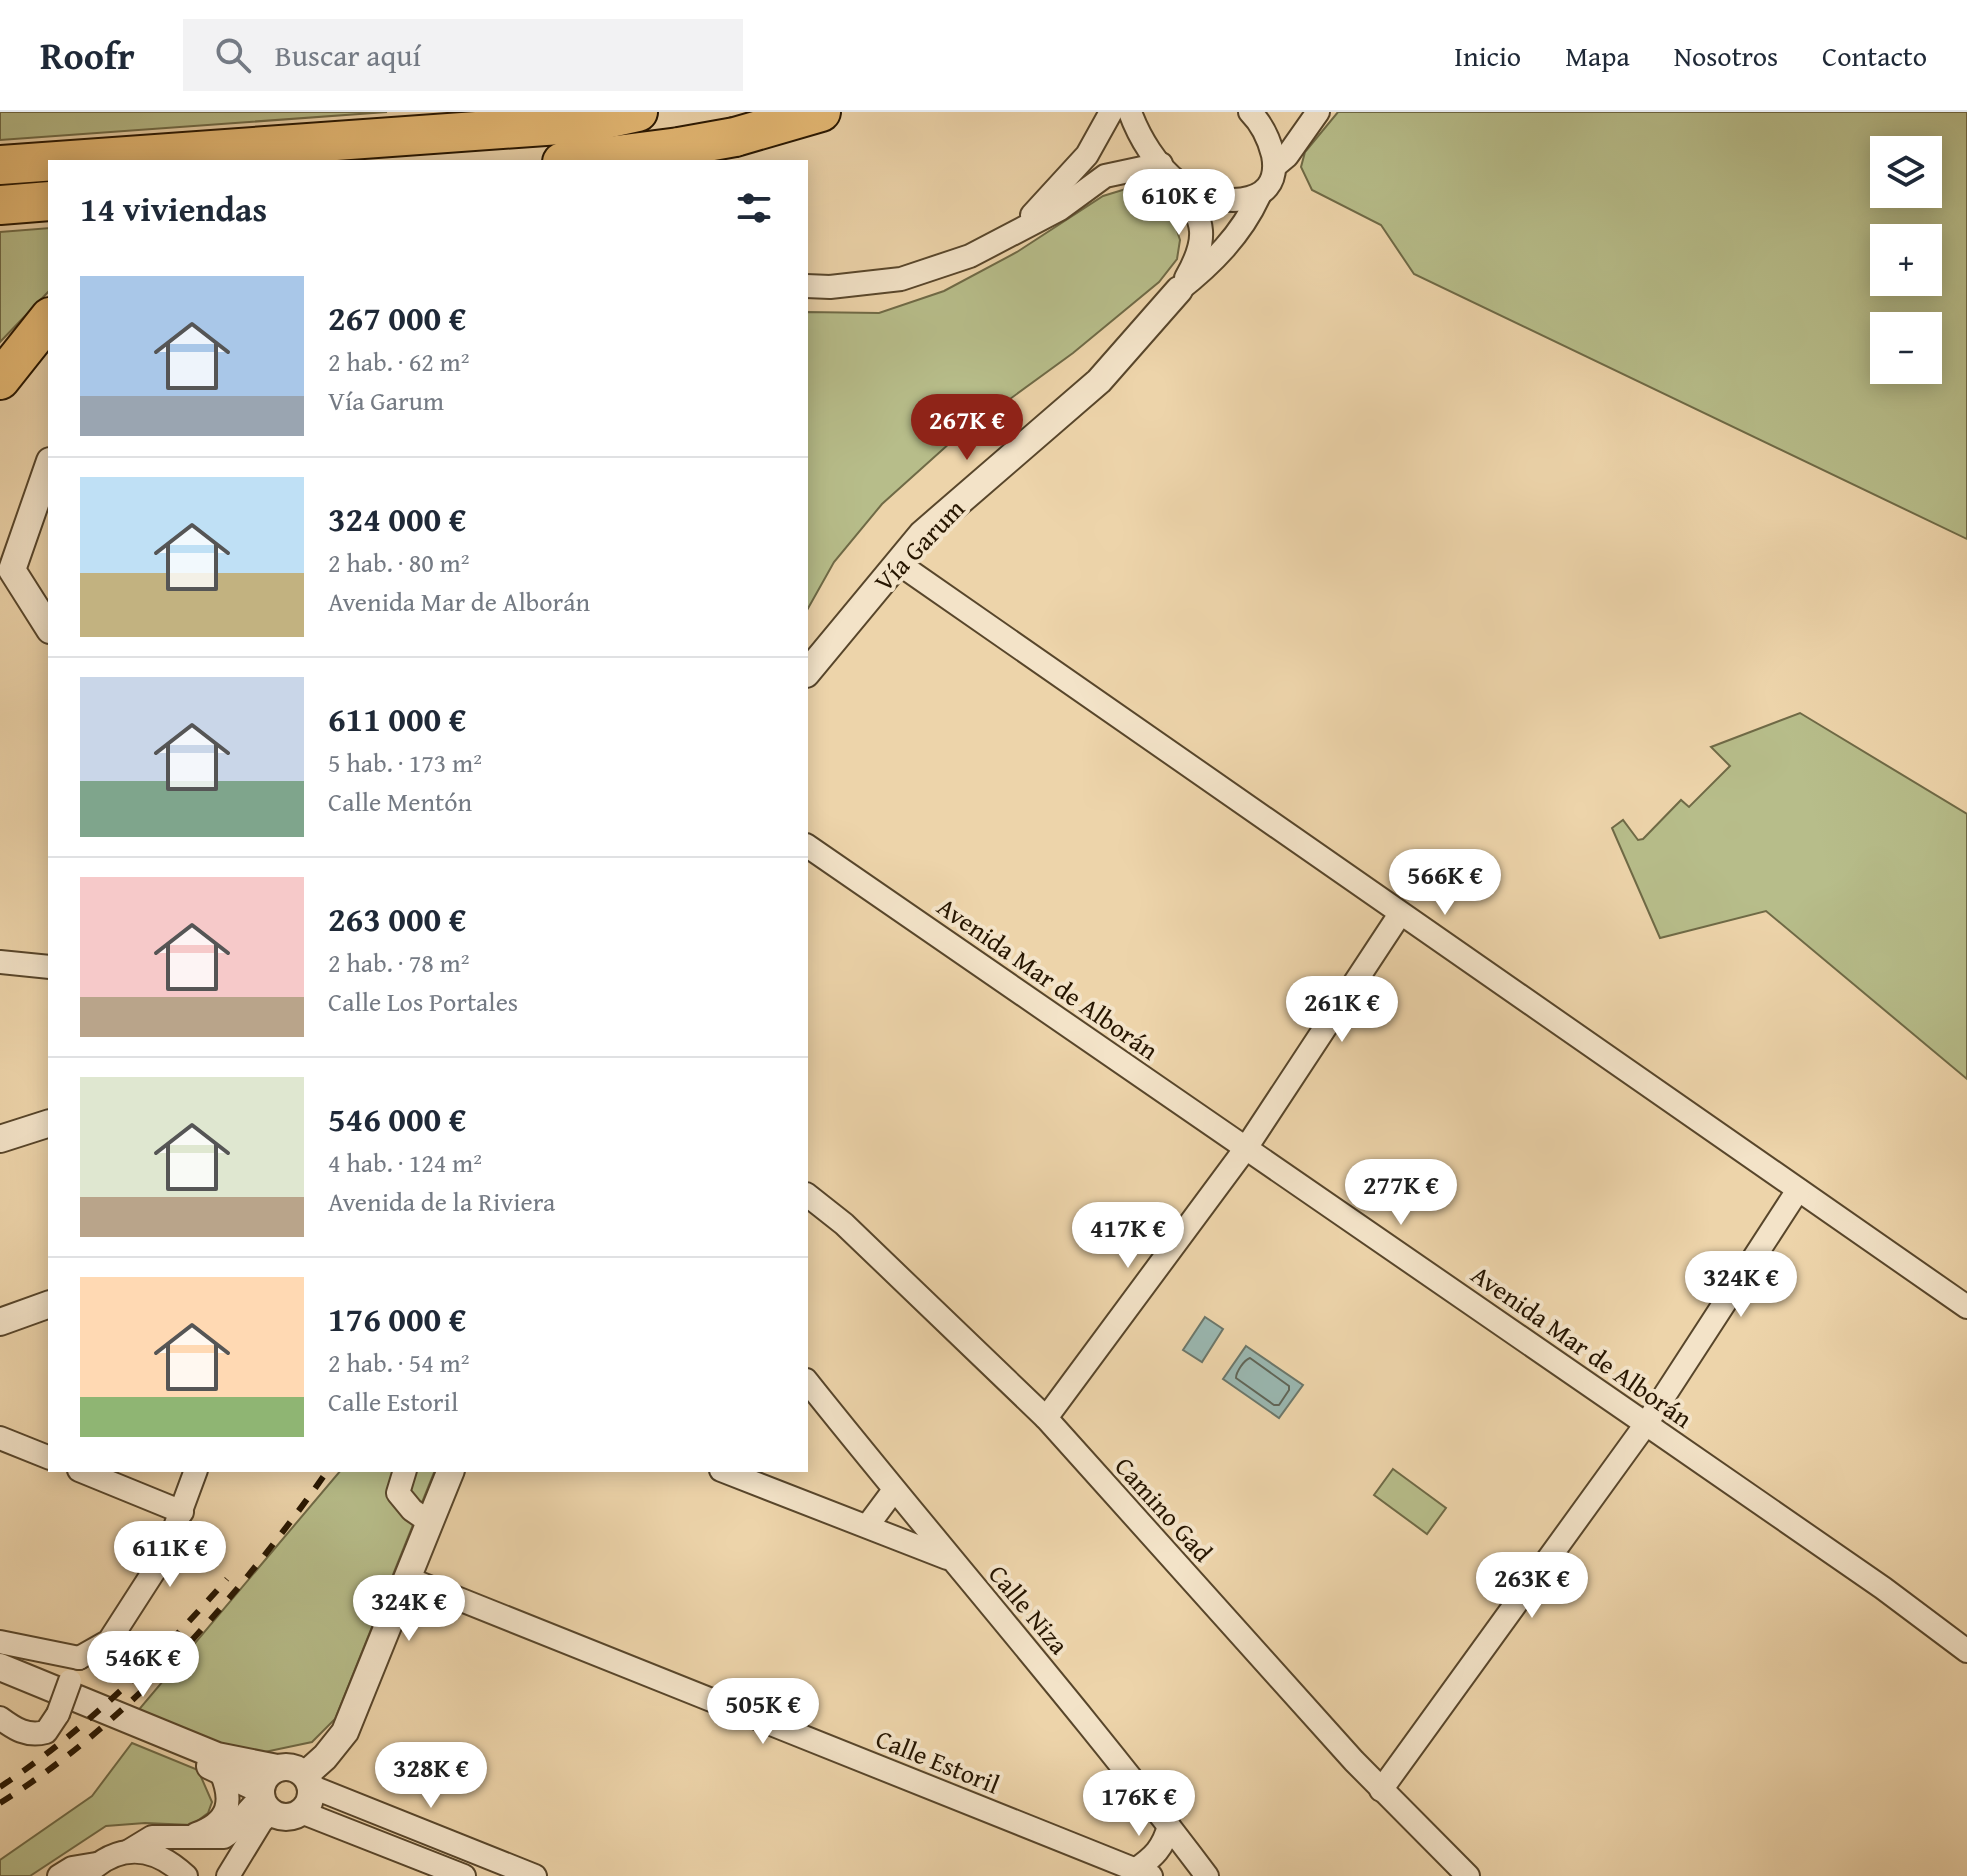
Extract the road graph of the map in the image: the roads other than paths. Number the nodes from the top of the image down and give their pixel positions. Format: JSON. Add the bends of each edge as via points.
{"nodes":[{"id":1,"x":638,"y":112,"type":"edge"},
{"id":2,"x":821,"y":112,"type":"edge"},
{"id":3,"x":1111,"y":112,"type":"edge"},
{"id":4,"x":1130,"y":112,"type":"edge"},
{"id":5,"x":1250,"y":112,"type":"edge"},
{"id":6,"x":1318,"y":112,"type":"edge"},
{"id":7,"x":70,"y":160,"type":"edge"},
{"id":8,"x":578,"y":160,"type":"edge"},
{"id":9,"x":48,"y":162,"type":"edge"},
{"id":10,"x":1161,"y":164,"type":"junction"},
{"id":11,"x":0,"y":165,"type":"edge"},
{"id":12,"x":1275,"y":166,"type":"junction"},
{"id":13,"x":1177,"y":182,"type":"junction"},
{"id":14,"x":1259,"y":196,"type":"junction"},
{"id":15,"x":48,"y":201,"type":"edge"},
{"id":16,"x":0,"y":205,"type":"edge"},
{"id":17,"x":1017,"y":229,"type":"junction"},
{"id":18,"x":808,"y":286,"type":"edge"},
{"id":19,"x":1179,"y":290,"type":"junction"},
{"id":20,"x":48,"y":320,"type":"edge"},
{"id":21,"x":0,"y":380,"type":"edge"},
{"id":22,"x":48,"y":472,"type":"edge"},
{"id":23,"x":42,"y":507,"type":"edge"},
{"id":24,"x":898,"y":563,"type":"junction"},
{"id":25,"x":48,"y":627,"type":"edge"},
{"id":26,"x":808,"y":672,"type":"edge"},
{"id":27,"x":808,"y":846,"type":"edge"},
{"id":28,"x":1400,"y":914,"type":"junction"},
{"id":29,"x":0,"y":962,"type":"edge"},
{"id":30,"x":48,"y":967,"type":"edge"},
{"id":31,"x":48,"y":1124,"type":"edge"},
{"id":32,"x":0,"y":1139,"type":"edge"},
{"id":33,"x":1246,"y":1148,"type":"junction"},
{"id":34,"x":1798,"y":1190,"type":"junction"},
{"id":35,"x":808,"y":1196,"type":"edge"},
{"id":36,"x":48,"y":1305,"type":"edge"},
{"id":37,"x":1967,"y":1307,"type":"edge"},
{"id":38,"x":0,"y":1322,"type":"edge"},
{"id":39,"x":808,"y":1382,"type":"edge"},
{"id":40,"x":1046,"y":1418,"type":"junction"},
{"id":41,"x":1646,"y":1424,"type":"junction"},
{"id":42,"x":0,"y":1438,"type":"edge"},
{"id":43,"x":48,"y":1457,"type":"edge"},
{"id":44,"x":84,"y":1472,"type":"edge"},
{"id":45,"x":195,"y":1472,"type":"edge"},
{"id":46,"x":404,"y":1472,"type":"edge"},
{"id":47,"x":450,"y":1472,"type":"edge"},
{"id":48,"x":726,"y":1472,"type":"edge"},
{"id":49,"x":894,"y":1490,"type":"junction"},
{"id":50,"x":182,"y":1512,"type":"junction"},
{"id":51,"x":431,"y":1523,"type":"junction"},
{"id":52,"x":868,"y":1525,"type":"junction"},
{"id":53,"x":952,"y":1560,"type":"junction"},
{"id":54,"x":409,"y":1579,"type":"junction"},
{"id":55,"x":0,"y":1642,"type":"edge"},
{"id":56,"x":1967,"y":1651,"type":"edge"},
{"id":57,"x":79,"y":1658,"type":"junction"},
{"id":58,"x":0,"y":1667,"type":"edge"},
{"id":59,"x":0,"y":1678,"type":"edge"},
{"id":60,"x":0,"y":1718,"type":"edge"},
{"id":61,"x":277,"y":1768,"type":"junction"},
{"id":62,"x":220,"y":1770,"type":"junction"},
{"id":63,"x":308,"y":1781,"type":"junction"},
{"id":64,"x":1381,"y":1790,"type":"junction"},
{"id":65,"x":264,"y":1800,"type":"junction"},
{"id":66,"x":301,"y":1812,"type":"junction"},
{"id":67,"x":1169,"y":1826,"type":"junction"},
{"id":68,"x":188,"y":1837,"type":"junction"},
{"id":69,"x":129,"y":1851,"type":"junction"},
{"id":70,"x":91,"y":1870,"type":"edge"},
{"id":71,"x":1143,"y":1873,"type":"edge"},
{"id":72,"x":59,"y":1876,"type":"edge"},
{"id":73,"x":186,"y":1876,"type":"edge"},
{"id":74,"x":228,"y":1876,"type":"edge"},
{"id":75,"x":464,"y":1876,"type":"edge"},
{"id":76,"x":535,"y":1876,"type":"edge"},
{"id":77,"x":1207,"y":1876,"type":"edge"},
{"id":78,"x":1468,"y":1876,"type":"edge"}],
"edges":[{"from":1,"to":7,"type":"highway","via":[[588,123]]},
{"from":2,"to":8,"type":"highway","bridge":true,"via":[[735,137]]},
{"from":3,"to":17,"type":"street","via":[[1087,155]]},
{"from":4,"to":10,"type":"street"},
{"from":5,"to":12,"type":"street","via":[[1270,141]]},
{"from":6,"to":12,"type":"street","name":"Vía Garum"},
{"from":9,"to":11,"type":"highway"},
{"from":10,"to":13,"type":"street"},
{"from":10,"to":17,"type":"street","via":[[1105,176],[1060,209]]},
{"from":12,"to":14,"type":"street","name":"Vía Garum"},
{"from":13,"to":14,"type":"street","via":[[1201,196],[1228,202]]},
{"from":13,"to":19,"type":"street","name":"Vía Garum","via":[[1197,209],[1203,238]]},
{"from":14,"to":19,"type":"street","name":"Vía Garum","via":[[1241,229]]},
{"from":15,"to":16,"type":"highway"},
{"from":17,"to":18,"type":"street","via":[[970,256],[901,279]]},
{"from":19,"to":24,"type":"street","name":"Vía Garum","via":[[1099,381],[922,534]]},
{"from":20,"to":21,"type":"highway"},
{"from":22,"to":23,"type":"street"},
{"from":23,"to":25,"type":"street","via":[[12,570]]},
{"from":24,"to":26,"type":"street","name":"Vía Garum"},
{"from":24,"to":28,"type":"street"},
{"from":27,"to":33,"type":"street","name":"Avenida Mar de Alborán"},
{"from":28,"to":33,"type":"street"},
{"from":28,"to":34,"type":"street"},
{"from":29,"to":30,"type":"street"},
{"from":31,"to":32,"type":"street"},
{"from":33,"to":40,"type":"street"},
{"from":33,"to":41,"type":"street","name":"Avenida Mar de Alborán"},
{"from":34,"to":37,"type":"street"},
{"from":34,"to":41,"type":"street"},
{"from":35,"to":40,"type":"street","name":"Camino Gad"},
{"from":36,"to":38,"type":"street"},
{"from":39,"to":49,"type":"street","name":"Calle Niza"},
{"from":40,"to":64,"type":"street","name":"Camino Gad"},
{"from":41,"to":56,"type":"street","name":"Avenida Mar de Alborán"},
{"from":41,"to":64,"type":"street"},
{"from":42,"to":43,"type":"street"},
{"from":44,"to":50,"type":"street"},
{"from":45,"to":50,"type":"street"},
{"from":46,"to":51,"type":"street","via":[[398,1493]]},
{"from":47,"to":51,"type":"street"},
{"from":48,"to":52,"type":"street"},
{"from":49,"to":52,"type":"street"},
{"from":49,"to":53,"type":"street","name":"Calle Niza"},
{"from":50,"to":57,"type":"street","via":[[165,1554],[109,1641]]},
{"from":51,"to":54,"type":"street"},
{"from":52,"to":53,"type":"street"},
{"from":53,"to":67,"type":"street","name":"Calle Niza"},
{"from":54,"to":63,"type":"street","via":[[345,1732]]},
{"from":54,"to":71,"type":"street","name":"Calle Estoril"},
{"from":55,"to":57,"type":"street"},
{"from":57,"to":60,"type":"street","bridge":true,"via":[[46,1732],[33,1736]]},
{"from":58,"to":61,"type":"street","via":[[217,1756]]},
{"from":59,"to":62,"type":"street"},
{"from":61,"to":63,"type":"street","via":[[292,1768]]},
{"from":61,"to":65,"type":"street","via":[[266,1777]]},
{"from":62,"to":65,"type":"street"},
{"from":62,"to":68,"type":"street","via":[[229,1798],[223,1818]]},
{"from":63,"to":66,"type":"street","via":[[309,1800]]},
{"from":63,"to":76,"type":"street"},
{"from":64,"to":78,"type":"street","name":"Camino Gad"},
{"from":65,"to":66,"type":"street","via":[[285,1817]]},
{"from":65,"to":68,"type":"street","via":[[248,1807],[234,1831],[224,1837]]},
{"from":65,"to":74,"type":"street","via":[[261,1822]]},
{"from":66,"to":75,"type":"street"},
{"from":67,"to":71,"type":"street","name":"Calle Estoril","via":[[1164,1844]]},
{"from":67,"to":77,"type":"street","name":"Calle Niza"},
{"from":68,"to":69,"type":"street","via":[[152,1837]]},
{"from":69,"to":70,"type":"street","via":[[110,1856]]},
{"from":69,"to":73,"type":"street","via":[[149,1852]]},
{"from":70,"to":72,"type":"street","via":[[72,1868]]}]}
